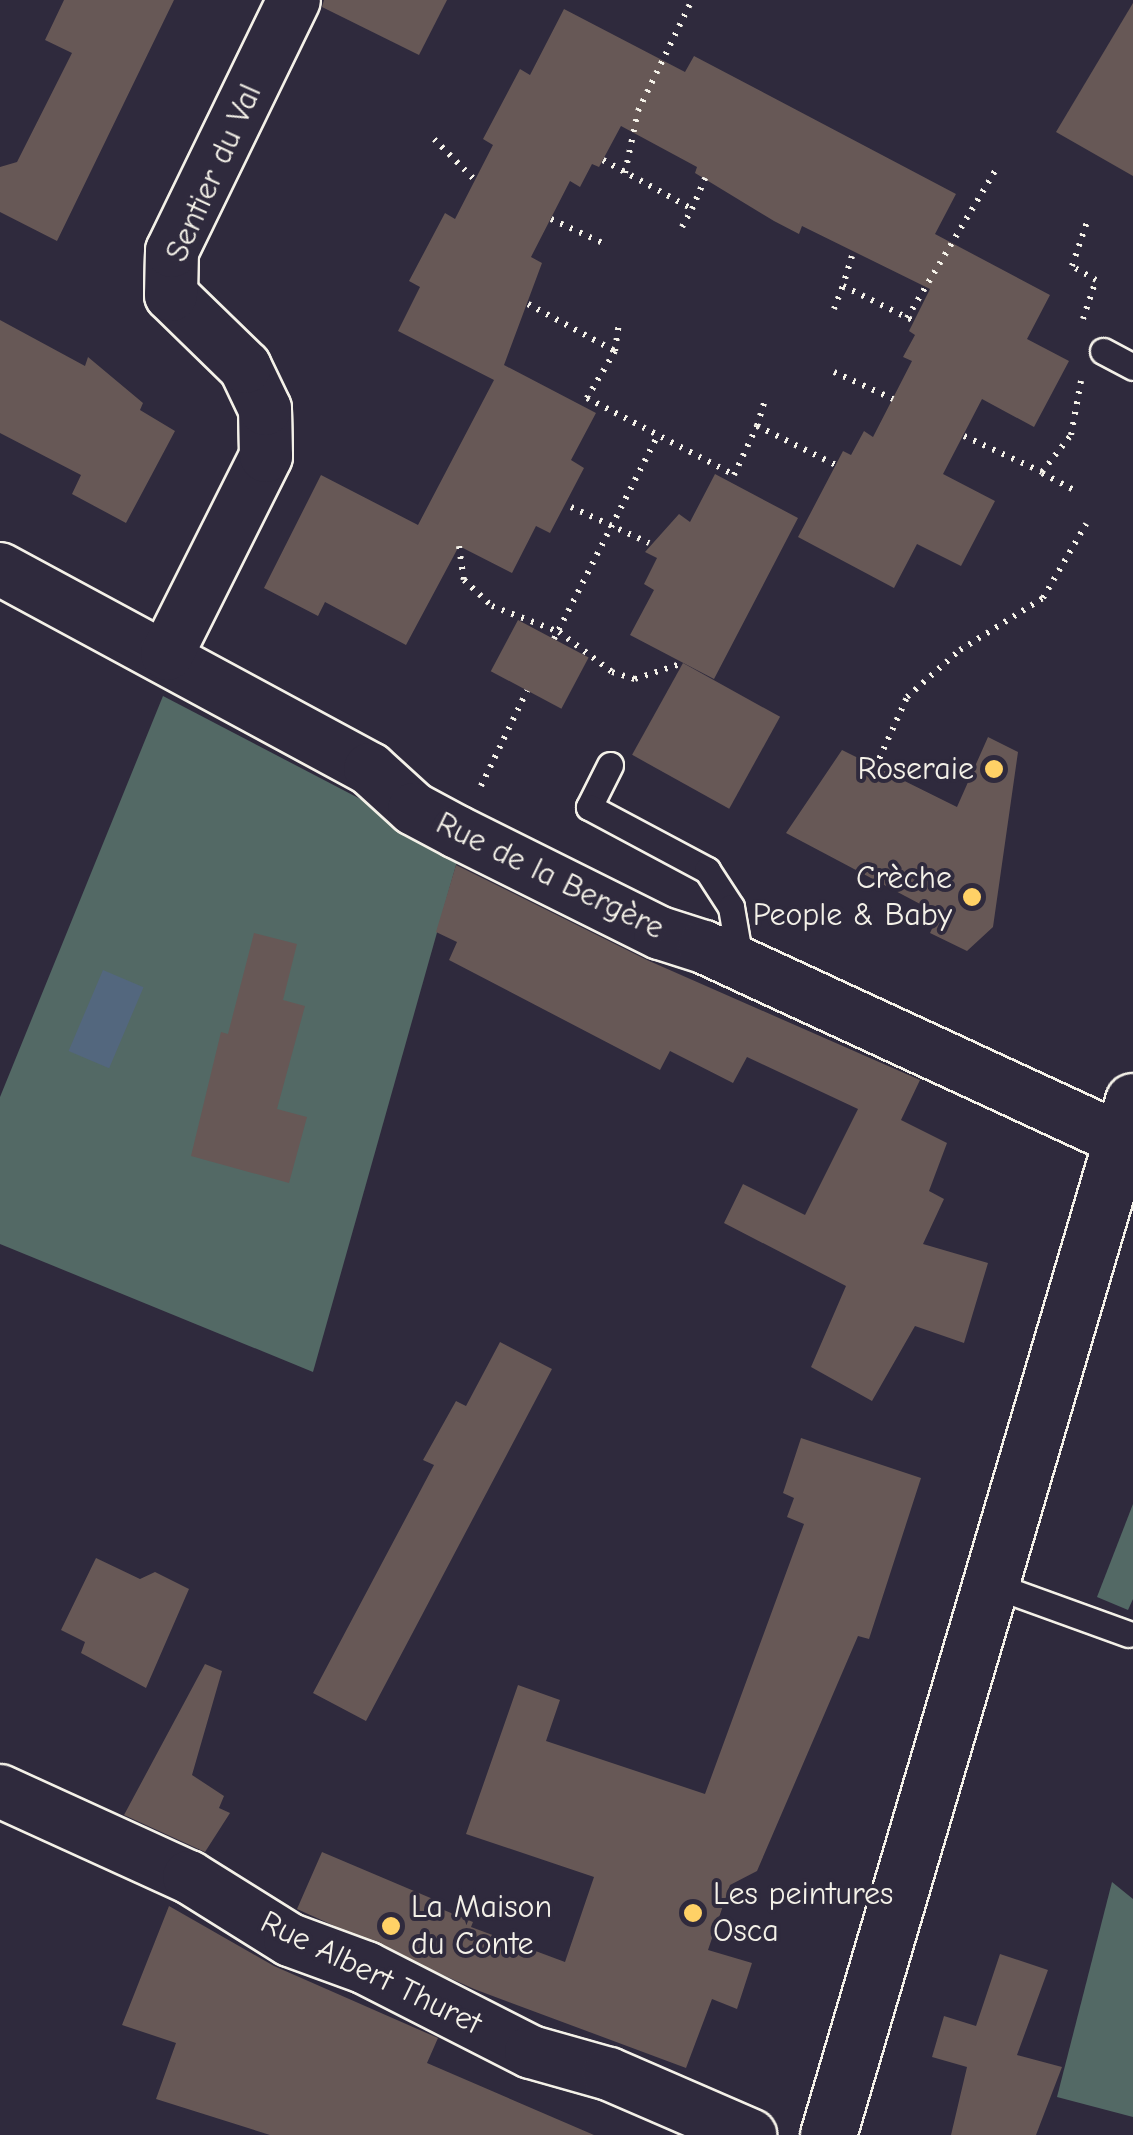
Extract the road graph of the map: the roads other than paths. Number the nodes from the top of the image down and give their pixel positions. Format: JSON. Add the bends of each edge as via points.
{"nodes":[{"id":1,"x":294,"y":0,"type":"edge"},
{"id":2,"x":1103,"y":351,"type":"dead end"},
{"id":3,"x":1133,"y":367,"type":"edge"},
{"id":4,"x":0,"y":569,"type":"edge"},
{"id":5,"x":167,"y":654,"type":"junction"},
{"id":6,"x":610,"y":765,"type":"dead end"},
{"id":7,"x":741,"y":965,"type":"junction"},
{"id":8,"x":1128,"y":1121,"type":"edge"},
{"id":9,"x":993,"y":1586,"type":"junction"},
{"id":10,"x":1128,"y":1634,"type":"dead end"},
{"id":11,"x":0,"y":1791,"type":"edge"},
{"id":12,"x":750,"y":2135,"type":"edge"},
{"id":13,"x":828,"y":2135,"type":"edge"}],
"edges":[{"from":1,"to":5,"type":"street","name":"Sentier du Val","via":[[172,251],[172,296],[246,367],[266,409],[266,456]]},
{"from":2,"to":3,"type":"lane"},
{"from":4,"to":5,"type":"street","name":"Rue de la Bergère"},
{"from":5,"to":7,"type":"street","name":"Rue de la Bergère","via":[[370,769],[414,809],[660,933]]},
{"from":6,"to":7,"type":"lane","via":[[590,807],[708,870],[731,907]]},
{"from":7,"to":8,"type":"street","name":"Rue de la Bergère"},
{"from":8,"to":9,"type":"main road"},
{"from":9,"to":10,"type":"lane"},
{"from":9,"to":13,"type":"main road"},
{"from":11,"to":12,"type":"street","name":"Rue Albert Thuret","via":[[189,1876],[290,1940],[366,1968],[531,2052],[609,2074]]}]}
